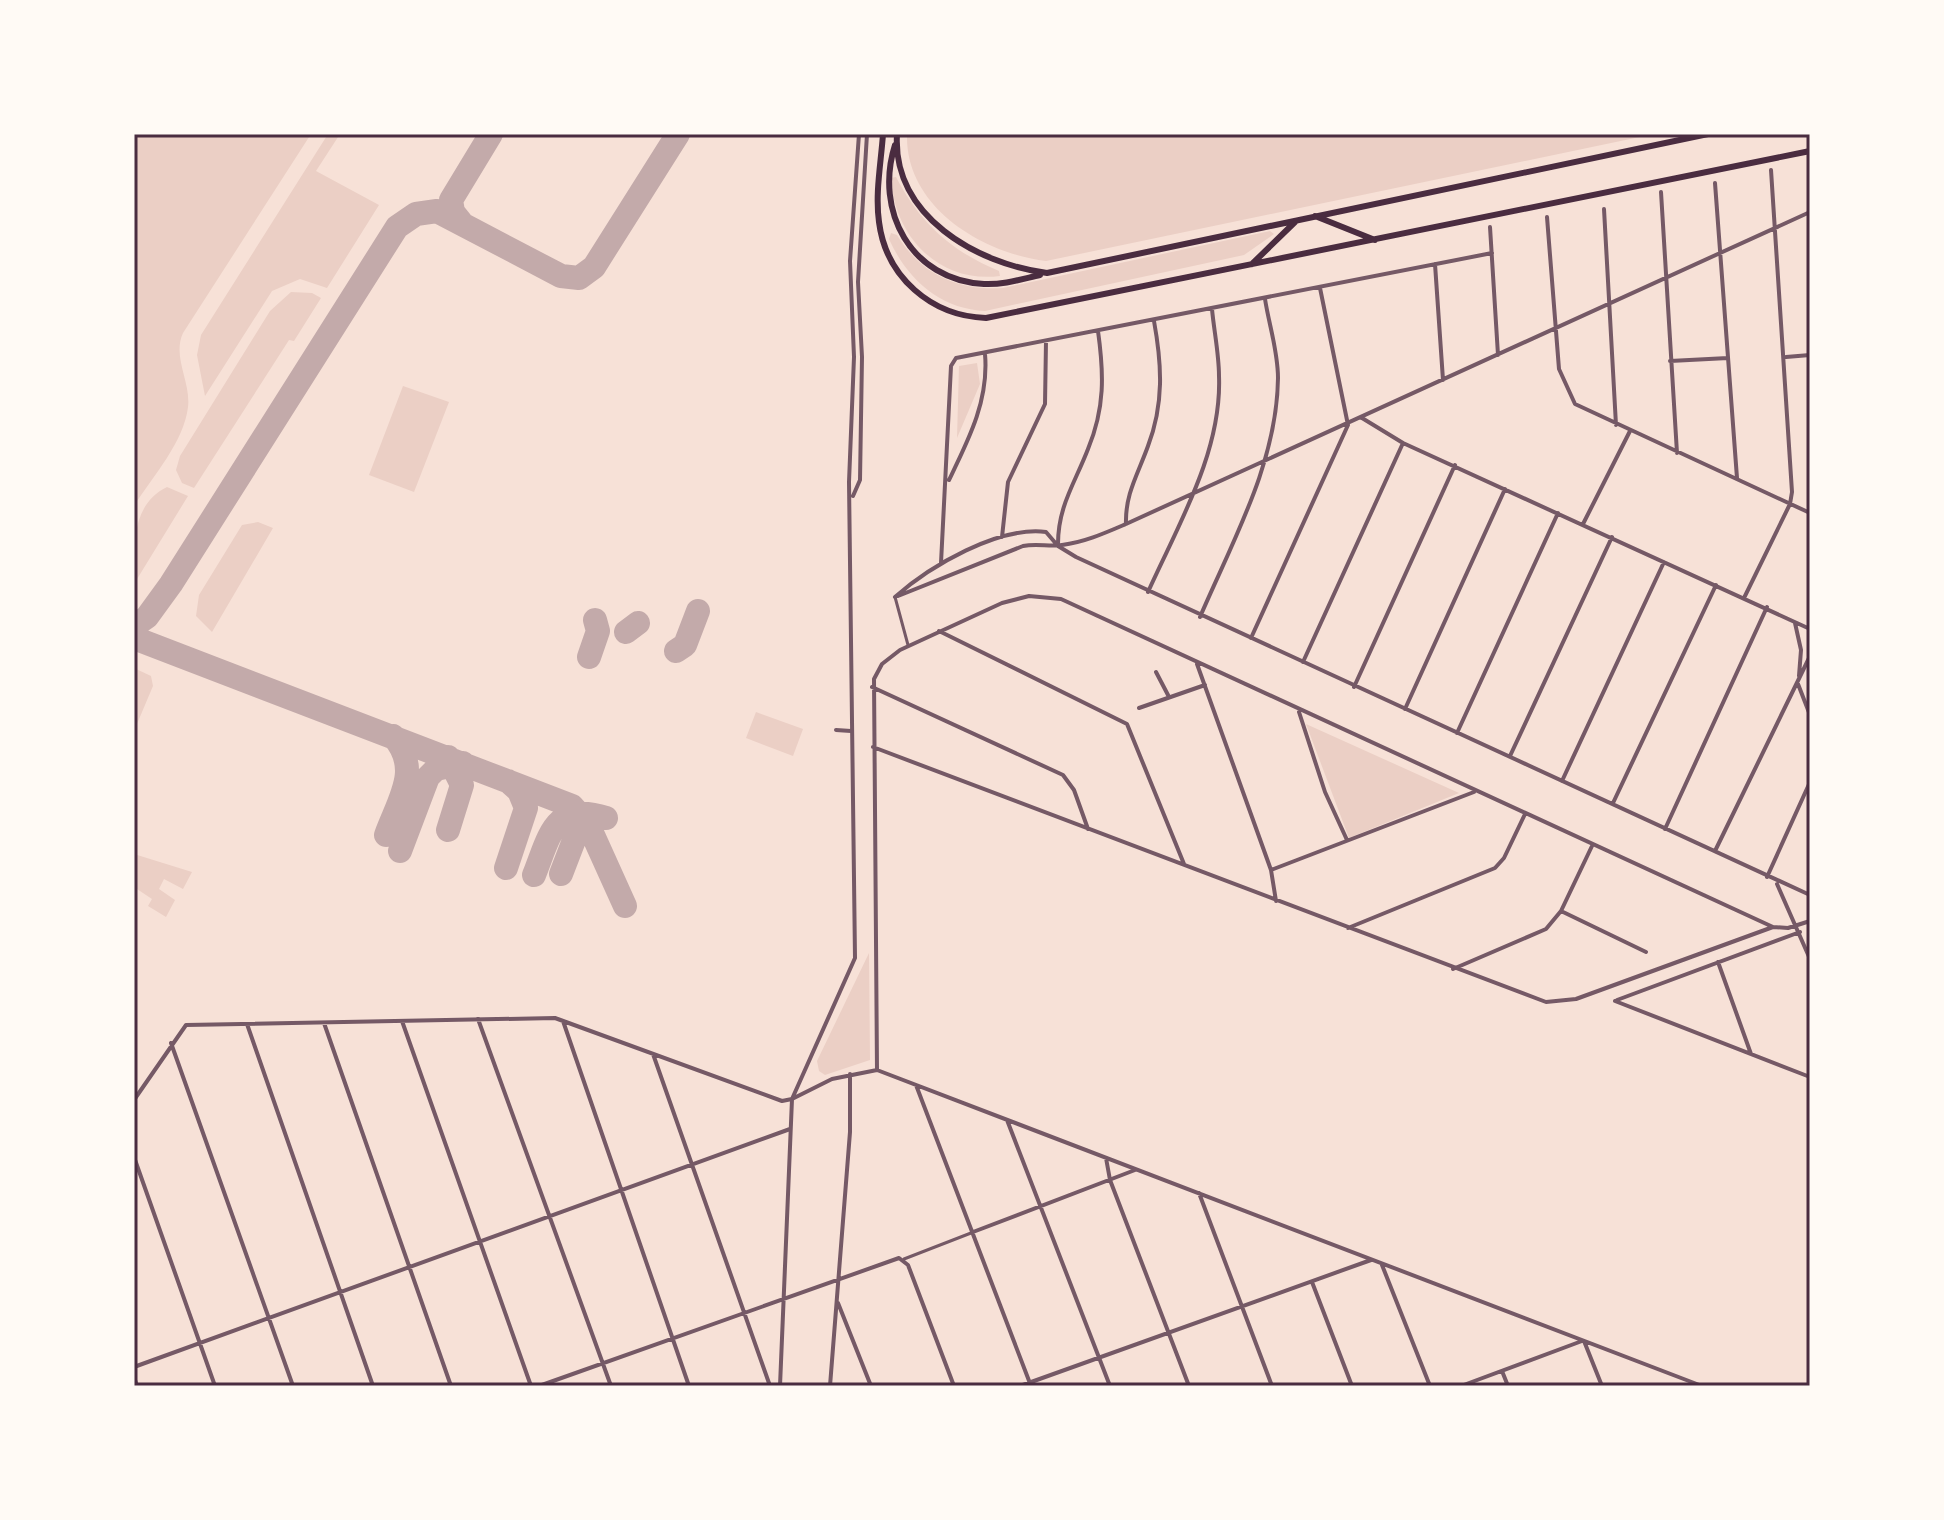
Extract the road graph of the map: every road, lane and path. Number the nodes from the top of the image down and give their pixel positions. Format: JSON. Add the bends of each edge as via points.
{"nodes":[{"id":1,"x":859,"y":134,"type":"edge"},
{"id":2,"x":867,"y":134,"type":"edge"},
{"id":3,"x":883,"y":134,"type":"edge"},
{"id":4,"x":1708,"y":134,"type":"edge"},
{"id":5,"x":897,"y":137,"type":"edge"},
{"id":6,"x":1810,"y":151,"type":"edge"},
{"id":7,"x":1771,"y":170,"type":"dead end"},
{"id":8,"x":1715,"y":183,"type":"dead end"},
{"id":9,"x":1661,"y":192,"type":"dead end"},
{"id":10,"x":1604,"y":209,"type":"dead end"},
{"id":11,"x":1810,"y":212,"type":"edge"},
{"id":12,"x":1315,"y":216,"type":"junction"},
{"id":13,"x":1547,"y":217,"type":"dead end"},
{"id":14,"x":1297,"y":221,"type":"junction"},
{"id":15,"x":897,"y":226,"type":"junction"},
{"id":16,"x":1490,"y":227,"type":"dead end"},
{"id":17,"x":1777,"y":227,"type":"junction"},
{"id":18,"x":880,"y":231,"type":"junction"},
{"id":19,"x":1376,"y":241,"type":"junction"},
{"id":20,"x":1722,"y":252,"type":"junction"},
{"id":21,"x":1492,"y":253,"type":"junction"},
{"id":22,"x":1252,"y":264,"type":"junction"},
{"id":23,"x":1435,"y":264,"type":"junction"},
{"id":24,"x":1047,"y":273,"type":"junction"},
{"id":25,"x":1666,"y":277,"type":"junction"},
{"id":26,"x":1320,"y":288,"type":"junction"},
{"id":27,"x":1265,"y":299,"type":"junction"},
{"id":28,"x":1610,"y":302,"type":"junction"},
{"id":29,"x":1212,"y":309,"type":"junction"},
{"id":30,"x":1154,"y":321,"type":"junction"},
{"id":31,"x":1554,"y":330,"type":"junction"},
{"id":32,"x":1098,"y":331,"type":"junction"},
{"id":33,"x":1046,"y":341,"type":"junction"},
{"id":34,"x":985,"y":354,"type":"junction"},
{"id":35,"x":1498,"y":355,"type":"junction"},
{"id":36,"x":1810,"y":355,"type":"edge"},
{"id":37,"x":1786,"y":357,"type":"junction"},
{"id":38,"x":1728,"y":358,"type":"junction"},
{"id":39,"x":1670,"y":361,"type":"junction"},
{"id":40,"x":1443,"y":380,"type":"junction"},
{"id":41,"x":1362,"y":418,"type":"junction"},
{"id":42,"x":1348,"y":425,"type":"junction"},
{"id":43,"x":1616,"y":425,"type":"junction"},
{"id":44,"x":1630,"y":431,"type":"junction"},
{"id":45,"x":1403,"y":443,"type":"junction"},
{"id":46,"x":1677,"y":453,"type":"junction"},
{"id":47,"x":1266,"y":460,"type":"junction"},
{"id":48,"x":1455,"y":465,"type":"junction"},
{"id":49,"x":1737,"y":478,"type":"junction"},
{"id":50,"x":948,"y":482,"type":"junction"},
{"id":51,"x":1505,"y":489,"type":"junction"},
{"id":52,"x":1193,"y":494,"type":"junction"},
{"id":53,"x":852,"y":499,"type":"junction"},
{"id":54,"x":1790,"y":504,"type":"junction"},
{"id":55,"x":1558,"y":513,"type":"junction"},
{"id":56,"x":1810,"y":513,"type":"edge"},
{"id":57,"x":1126,"y":524,"type":"junction"},
{"id":58,"x":1583,"y":524,"type":"junction"},
{"id":59,"x":1002,"y":537,"type":"junction"},
{"id":60,"x":1612,"y":537,"type":"junction"},
{"id":61,"x":1058,"y":546,"type":"junction"},
{"id":62,"x":1664,"y":561,"type":"junction"},
{"id":63,"x":941,"y":563,"type":"junction"},
{"id":64,"x":1716,"y":585,"type":"junction"},
{"id":65,"x":1148,"y":592,"type":"junction"},
{"id":66,"x":895,"y":597,"type":"junction"},
{"id":67,"x":1744,"y":598,"type":"junction"},
{"id":68,"x":1767,"y":607,"type":"junction"},
{"id":69,"x":1200,"y":617,"type":"junction"},
{"id":70,"x":1795,"y":623,"type":"junction"},
{"id":71,"x":1810,"y":629,"type":"edge"},
{"id":72,"x":939,"y":631,"type":"junction"},
{"id":73,"x":1251,"y":638,"type":"junction"},
{"id":74,"x":908,"y":645,"type":"junction"},
{"id":75,"x":1810,"y":656,"type":"edge"},
{"id":76,"x":1303,"y":662,"type":"junction"},
{"id":77,"x":1196,"y":663,"type":"junction"},
{"id":78,"x":1156,"y":672,"type":"dead end"},
{"id":79,"x":1798,"y":683,"type":"junction"},
{"id":80,"x":1205,"y":685,"type":"junction"},
{"id":81,"x":872,"y":687,"type":"junction"},
{"id":82,"x":1354,"y":687,"type":"junction"},
{"id":83,"x":1168,"y":696,"type":"junction"},
{"id":84,"x":1139,"y":708,"type":"dead end"},
{"id":85,"x":1405,"y":709,"type":"junction"},
{"id":86,"x":1299,"y":711,"type":"junction"},
{"id":87,"x":1810,"y":715,"type":"edge"},
{"id":88,"x":836,"y":730,"type":"dead end"},
{"id":89,"x":851,"y":731,"type":"junction"},
{"id":90,"x":1457,"y":733,"type":"junction"},
{"id":91,"x":873,"y":747,"type":"junction"},
{"id":92,"x":1510,"y":757,"type":"junction"},
{"id":93,"x":1562,"y":781,"type":"junction"},
{"id":94,"x":1810,"y":782,"type":"edge"},
{"id":95,"x":1474,"y":792,"type":"junction"},
{"id":96,"x":1613,"y":804,"type":"junction"},
{"id":97,"x":1525,"y":814,"type":"junction"},
{"id":98,"x":1088,"y":829,"type":"junction"},
{"id":99,"x":1665,"y":829,"type":"junction"},
{"id":100,"x":1347,"y":840,"type":"junction"},
{"id":101,"x":1592,"y":846,"type":"junction"},
{"id":102,"x":1715,"y":851,"type":"junction"},
{"id":103,"x":1185,"y":866,"type":"junction"},
{"id":104,"x":1271,"y":870,"type":"junction"},
{"id":105,"x":1767,"y":877,"type":"junction"},
{"id":106,"x":1776,"y":882,"type":"junction"},
{"id":107,"x":1810,"y":895,"type":"edge"},
{"id":108,"x":1276,"y":901,"type":"junction"},
{"id":109,"x":1561,"y":911,"type":"junction"},
{"id":110,"x":1810,"y":921,"type":"edge"},
{"id":111,"x":1797,"y":926,"type":"junction"},
{"id":112,"x":1773,"y":927,"type":"junction"},
{"id":113,"x":1348,"y":928,"type":"junction"},
{"id":114,"x":1800,"y":932,"type":"junction"},
{"id":115,"x":1646,"y":952,"type":"dead end"},
{"id":116,"x":1810,"y":959,"type":"edge"},
{"id":117,"x":1718,"y":962,"type":"junction"},
{"id":118,"x":1453,"y":969,"type":"junction"},
{"id":119,"x":478,"y":1019,"type":"junction"},
{"id":120,"x":402,"y":1021,"type":"junction"},
{"id":121,"x":563,"y":1021,"type":"junction"},
{"id":122,"x":324,"y":1023,"type":"junction"},
{"id":123,"x":247,"y":1024,"type":"junction"},
{"id":124,"x":171,"y":1043,"type":"junction"},
{"id":125,"x":653,"y":1054,"type":"junction"},
{"id":126,"x":1752,"y":1056,"type":"junction"},
{"id":127,"x":877,"y":1070,"type":"junction"},
{"id":128,"x":850,"y":1074,"type":"junction"},
{"id":129,"x":1810,"y":1077,"type":"edge"},
{"id":130,"x":916,"y":1085,"type":"junction"},
{"id":131,"x":792,"y":1099,"type":"junction"},
{"id":132,"x":134,"y":1100,"type":"edge"},
{"id":133,"x":1007,"y":1120,"type":"junction"},
{"id":134,"x":791,"y":1129,"type":"junction"},
{"id":135,"x":134,"y":1157,"type":"edge"},
{"id":136,"x":1106,"y":1158,"type":"junction"},
{"id":137,"x":690,"y":1165,"type":"junction"},
{"id":138,"x":1137,"y":1169,"type":"junction"},
{"id":139,"x":1110,"y":1180,"type":"junction"},
{"id":140,"x":621,"y":1190,"type":"junction"},
{"id":141,"x":1199,"y":1193,"type":"junction"},
{"id":142,"x":1041,"y":1206,"type":"junction"},
{"id":143,"x":550,"y":1216,"type":"junction"},
{"id":144,"x":973,"y":1232,"type":"junction"},
{"id":145,"x":479,"y":1241,"type":"junction"},
{"id":146,"x":904,"y":1259,"type":"junction"},
{"id":147,"x":1371,"y":1260,"type":"junction"},
{"id":148,"x":1382,"y":1265,"type":"junction"},
{"id":149,"x":410,"y":1267,"type":"junction"},
{"id":150,"x":839,"y":1278,"type":"junction"},
{"id":151,"x":1312,"y":1282,"type":"junction"},
{"id":152,"x":339,"y":1293,"type":"junction"},
{"id":153,"x":784,"y":1297,"type":"junction"},
{"id":154,"x":836,"y":1299,"type":"junction"},
{"id":155,"x":1242,"y":1307,"type":"junction"},
{"id":156,"x":743,"y":1312,"type":"junction"},
{"id":157,"x":270,"y":1318,"type":"junction"},
{"id":158,"x":1169,"y":1333,"type":"junction"},
{"id":159,"x":672,"y":1338,"type":"junction"},
{"id":160,"x":1584,"y":1341,"type":"junction"},
{"id":161,"x":201,"y":1343,"type":"junction"},
{"id":162,"x":1099,"y":1358,"type":"junction"},
{"id":163,"x":603,"y":1362,"type":"junction"},
{"id":164,"x":134,"y":1367,"type":"edge"},
{"id":165,"x":1502,"y":1371,"type":"junction"},
{"id":166,"x":134,"y":1377,"type":"edge"},
{"id":167,"x":1030,"y":1384,"type":"edge"},
{"id":168,"x":1698,"y":1385,"type":"edge"},
{"id":169,"x":137,"y":1386,"type":"edge"},
{"id":170,"x":215,"y":1386,"type":"edge"},
{"id":171,"x":293,"y":1386,"type":"edge"},
{"id":172,"x":373,"y":1386,"type":"edge"},
{"id":173,"x":451,"y":1386,"type":"edge"},
{"id":174,"x":531,"y":1386,"type":"edge"},
{"id":175,"x":539,"y":1386,"type":"edge"},
{"id":176,"x":611,"y":1386,"type":"edge"},
{"id":177,"x":689,"y":1386,"type":"edge"},
{"id":178,"x":770,"y":1386,"type":"edge"},
{"id":179,"x":780,"y":1386,"type":"edge"},
{"id":180,"x":830,"y":1386,"type":"edge"},
{"id":181,"x":871,"y":1386,"type":"edge"},
{"id":182,"x":954,"y":1386,"type":"edge"},
{"id":183,"x":1020,"y":1386,"type":"edge"},
{"id":184,"x":1110,"y":1386,"type":"edge"},
{"id":185,"x":1189,"y":1386,"type":"edge"},
{"id":186,"x":1272,"y":1386,"type":"edge"},
{"id":187,"x":1352,"y":1386,"type":"edge"},
{"id":188,"x":1430,"y":1386,"type":"edge"},
{"id":189,"x":1461,"y":1386,"type":"edge"},
{"id":190,"x":1508,"y":1386,"type":"edge"},
{"id":191,"x":1602,"y":1386,"type":"edge"}],
"edges":[{"from":1,"to":53,"type":"street","via":[[850,261]]},
{"from":2,"to":53,"type":"street","via":[[858,282],[860,480]]},
{"from":3,"to":18,"type":"main road"},
{"from":4,"to":12,"type":"main road"},
{"from":5,"to":15,"type":"main road","via":[[887,186]]},
{"from":5,"to":24,"type":"main road","via":[[907,185],[937,225],[989,260]]},
{"from":6,"to":19,"type":"main road"},
{"from":7,"to":17,"type":"street"},
{"from":8,"to":20,"type":"street"},
{"from":9,"to":25,"type":"street"},
{"from":10,"to":28,"type":"street"},
{"from":11,"to":17,"type":"street"},
{"from":12,"to":14,"type":"main road"},
{"from":12,"to":19,"type":"main road"},
{"from":13,"to":31,"type":"street"},
{"from":14,"to":22,"type":"main road"},
{"from":14,"to":24,"type":"main road"},
{"from":15,"to":18,"type":"main road"},
{"from":15,"to":24,"type":"main road","via":[[924,260],[964,280],[996,283]]},
{"from":16,"to":21,"type":"street"},
{"from":17,"to":20,"type":"street"},
{"from":17,"to":37,"type":"street"},
{"from":18,"to":22,"type":"main road","via":[[890,261],[918,293],[944,309],[978,317],[1011,315]]},
{"from":19,"to":22,"type":"main road"},
{"from":20,"to":25,"type":"street"},
{"from":20,"to":38,"type":"street"},
{"from":21,"to":23,"type":"street"},
{"from":21,"to":35,"type":"street"},
{"from":23,"to":26,"type":"street"},
{"from":23,"to":40,"type":"street"},
{"from":25,"to":28,"type":"street"},
{"from":25,"to":39,"type":"street"},
{"from":26,"to":27,"type":"street"},
{"from":26,"to":42,"type":"street"},
{"from":27,"to":29,"type":"street"},
{"from":27,"to":47,"type":"street","via":[[1278,375]]},
{"from":28,"to":31,"type":"street"},
{"from":28,"to":43,"type":"street"},
{"from":29,"to":30,"type":"street"},
{"from":29,"to":52,"type":"street","via":[[1219,396]]},
{"from":30,"to":32,"type":"street"},
{"from":30,"to":57,"type":"street","via":[[1162,383],[1158,416],[1128,492]]},
{"from":31,"to":35,"type":"street"},
{"from":31,"to":43,"type":"street","via":[[1567,394],[1575,404]]},
{"from":32,"to":33,"type":"street"},
{"from":32,"to":61,"type":"street","via":[[1104,378],[1100,413],[1060,511]]},
{"from":33,"to":34,"type":"street"},
{"from":33,"to":59,"type":"street","via":[[1045,404],[1008,482]]},
{"from":34,"to":50,"type":"street","via":[[987,385]]},
{"from":34,"to":50,"type":"street","via":[[953,361]]},
{"from":35,"to":40,"type":"street"},
{"from":36,"to":37,"type":"street"},
{"from":37,"to":54,"type":"street"},
{"from":38,"to":39,"type":"street"},
{"from":38,"to":49,"type":"street"},
{"from":39,"to":46,"type":"street"},
{"from":40,"to":41,"type":"street"},
{"from":41,"to":42,"type":"street"},
{"from":41,"to":45,"type":"street"},
{"from":42,"to":47,"type":"street"},
{"from":42,"to":73,"type":"street"},
{"from":43,"to":44,"type":"street"},
{"from":44,"to":46,"type":"street"},
{"from":44,"to":58,"type":"street"},
{"from":45,"to":48,"type":"street"},
{"from":45,"to":76,"type":"street"},
{"from":46,"to":49,"type":"street"},
{"from":47,"to":52,"type":"street"},
{"from":47,"to":69,"type":"street"},
{"from":48,"to":51,"type":"street"},
{"from":48,"to":82,"type":"street"},
{"from":49,"to":54,"type":"street"},
{"from":50,"to":63,"type":"street"},
{"from":51,"to":55,"type":"street"},
{"from":51,"to":85,"type":"street"},
{"from":52,"to":57,"type":"street"},
{"from":52,"to":65,"type":"street"},
{"from":53,"to":89,"type":"street"},
{"from":54,"to":56,"type":"street"},
{"from":54,"to":67,"type":"street"},
{"from":55,"to":58,"type":"street"},
{"from":55,"to":90,"type":"street"},
{"from":57,"to":61,"type":"street"},
{"from":58,"to":60,"type":"street"},
{"from":59,"to":61,"type":"street","via":[[1046,532]]},
{"from":59,"to":63,"type":"street"},
{"from":60,"to":62,"type":"street"},
{"from":60,"to":92,"type":"street"},
{"from":61,"to":65,"type":"street"},
{"from":61,"to":66,"type":"street","via":[[1023,546]]},
{"from":62,"to":64,"type":"street"},
{"from":62,"to":93,"type":"street"},
{"from":63,"to":66,"type":"street"},
{"from":64,"to":67,"type":"street"},
{"from":64,"to":96,"type":"street"},
{"from":65,"to":69,"type":"street"},
{"from":66,"to":74,"type":"street"},
{"from":67,"to":68,"type":"street"},
{"from":68,"to":70,"type":"street"},
{"from":68,"to":99,"type":"street"},
{"from":69,"to":73,"type":"street"},
{"from":70,"to":71,"type":"street"},
{"from":70,"to":79,"type":"street","via":[[1801,650]]},
{"from":72,"to":74,"type":"street"},
{"from":72,"to":77,"type":"street","via":[[1002,603],[1029,596],[1061,599]]},
{"from":72,"to":103,"type":"street","via":[[1121,718],[1136,738]]},
{"from":73,"to":76,"type":"street"},
{"from":74,"to":81,"type":"street","via":[[889,657]]},
{"from":75,"to":79,"type":"street"},
{"from":76,"to":82,"type":"street"},
{"from":77,"to":80,"type":"street"},
{"from":77,"to":86,"type":"street"},
{"from":78,"to":83,"type":"street"},
{"from":79,"to":87,"type":"street"},
{"from":79,"to":102,"type":"street"},
{"from":80,"to":83,"type":"street"},
{"from":80,"to":104,"type":"street"},
{"from":81,"to":91,"type":"street"},
{"from":81,"to":98,"type":"street","via":[[1063,775]]},
{"from":82,"to":85,"type":"street"},
{"from":83,"to":84,"type":"street"},
{"from":85,"to":90,"type":"street"},
{"from":86,"to":95,"type":"street"},
{"from":86,"to":100,"type":"street"},
{"from":88,"to":89,"type":"street"},
{"from":89,"to":131,"type":"street","via":[[855,958]]},
{"from":90,"to":92,"type":"street"},
{"from":91,"to":98,"type":"street"},
{"from":91,"to":127,"type":"street"},
{"from":92,"to":93,"type":"street"},
{"from":93,"to":96,"type":"street"},
{"from":94,"to":105,"type":"street"},
{"from":95,"to":97,"type":"street"},
{"from":95,"to":100,"type":"street"},
{"from":96,"to":99,"type":"street"},
{"from":97,"to":101,"type":"street"},
{"from":97,"to":113,"type":"street","via":[[1495,868]]},
{"from":98,"to":103,"type":"street"},
{"from":99,"to":102,"type":"street"},
{"from":100,"to":104,"type":"street"},
{"from":101,"to":109,"type":"street"},
{"from":101,"to":112,"type":"street"},
{"from":102,"to":105,"type":"street"},
{"from":103,"to":108,"type":"street"},
{"from":104,"to":108,"type":"street"},
{"from":105,"to":106,"type":"street"},
{"from":106,"to":107,"type":"street"},
{"from":106,"to":111,"type":"street"},
{"from":108,"to":113,"type":"street"},
{"from":109,"to":115,"type":"street"},
{"from":109,"to":118,"type":"street","via":[[1539,933]]},
{"from":110,"to":111,"type":"street"},
{"from":111,"to":112,"type":"street"},
{"from":111,"to":114,"type":"street"},
{"from":112,"to":118,"type":"street","via":[[1563,1002],[1546,1002]]},
{"from":113,"to":118,"type":"street"},
{"from":114,"to":116,"type":"street"},
{"from":114,"to":117,"type":"street"},
{"from":117,"to":126,"type":"street"},
{"from":117,"to":126,"type":"street","via":[[1615,1001]]},
{"from":119,"to":120,"type":"street"},
{"from":119,"to":121,"type":"street"},
{"from":119,"to":143,"type":"street"},
{"from":120,"to":122,"type":"street"},
{"from":120,"to":145,"type":"street"},
{"from":121,"to":125,"type":"street"},
{"from":121,"to":140,"type":"street"},
{"from":122,"to":123,"type":"street"},
{"from":122,"to":149,"type":"street"},
{"from":123,"to":124,"type":"street","via":[[184,1025]]},
{"from":123,"to":152,"type":"street"},
{"from":124,"to":132,"type":"street"},
{"from":124,"to":157,"type":"street"},
{"from":125,"to":131,"type":"street","via":[[772,1100]]},
{"from":125,"to":137,"type":"street"},
{"from":126,"to":129,"type":"street"},
{"from":127,"to":128,"type":"street"},
{"from":127,"to":130,"type":"street"},
{"from":128,"to":131,"type":"street"},
{"from":128,"to":150,"type":"street"},
{"from":130,"to":133,"type":"street"},
{"from":130,"to":144,"type":"street"},
{"from":131,"to":134,"type":"street"},
{"from":133,"to":136,"type":"street"},
{"from":133,"to":142,"type":"street"},
{"from":134,"to":137,"type":"street"},
{"from":134,"to":153,"type":"street"},
{"from":135,"to":161,"type":"street"},
{"from":136,"to":138,"type":"street"},
{"from":136,"to":139,"type":"street"},
{"from":137,"to":140,"type":"street"},
{"from":137,"to":156,"type":"street"},
{"from":138,"to":139,"type":"street"},
{"from":138,"to":141,"type":"street"},
{"from":139,"to":142,"type":"street"},
{"from":139,"to":158,"type":"street"},
{"from":140,"to":143,"type":"street"},
{"from":140,"to":159,"type":"street"},
{"from":141,"to":147,"type":"street"},
{"from":141,"to":155,"type":"street"},
{"from":142,"to":144,"type":"street"},
{"from":142,"to":162,"type":"street"},
{"from":143,"to":145,"type":"street"},
{"from":143,"to":163,"type":"street"},
{"from":144,"to":146,"type":"street"},
{"from":144,"to":167,"type":"street"},
{"from":145,"to":149,"type":"street"},
{"from":145,"to":174,"type":"street"},
{"from":146,"to":150,"type":"street"},
{"from":146,"to":182,"type":"street"},
{"from":147,"to":148,"type":"street"},
{"from":147,"to":151,"type":"street"},
{"from":148,"to":160,"type":"street"},
{"from":148,"to":188,"type":"street"},
{"from":149,"to":152,"type":"street"},
{"from":149,"to":173,"type":"street"},
{"from":150,"to":153,"type":"street"},
{"from":150,"to":154,"type":"street"},
{"from":151,"to":155,"type":"street"},
{"from":151,"to":187,"type":"street"},
{"from":152,"to":157,"type":"street"},
{"from":152,"to":172,"type":"street"},
{"from":153,"to":156,"type":"street"},
{"from":153,"to":179,"type":"street"},
{"from":154,"to":180,"type":"street"},
{"from":154,"to":181,"type":"street"},
{"from":155,"to":158,"type":"street"},
{"from":155,"to":186,"type":"street"},
{"from":156,"to":159,"type":"street"},
{"from":156,"to":178,"type":"street"},
{"from":157,"to":161,"type":"street"},
{"from":157,"to":171,"type":"street"},
{"from":158,"to":162,"type":"street"},
{"from":158,"to":185,"type":"street"},
{"from":159,"to":163,"type":"street"},
{"from":159,"to":177,"type":"street"},
{"from":160,"to":165,"type":"street"},
{"from":160,"to":168,"type":"street"},
{"from":160,"to":191,"type":"street"},
{"from":161,"to":164,"type":"street"},
{"from":161,"to":170,"type":"street"},
{"from":162,"to":167,"type":"street"},
{"from":162,"to":184,"type":"street"},
{"from":163,"to":175,"type":"street"},
{"from":163,"to":176,"type":"street"},
{"from":165,"to":189,"type":"street"},
{"from":165,"to":190,"type":"street"},
{"from":166,"to":169,"type":"street"},
{"from":167,"to":183,"type":"street"}]}
